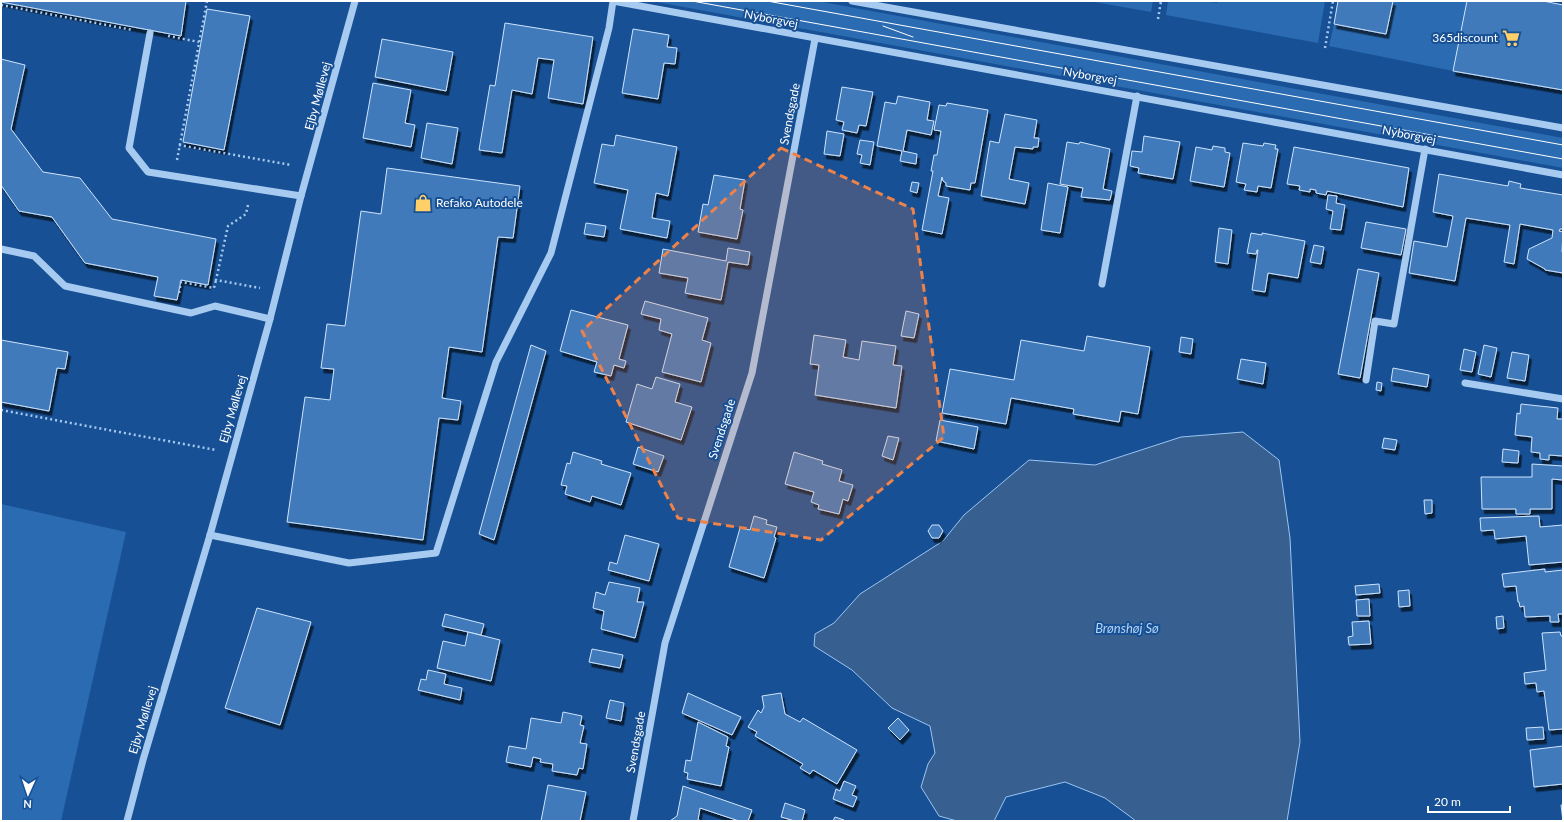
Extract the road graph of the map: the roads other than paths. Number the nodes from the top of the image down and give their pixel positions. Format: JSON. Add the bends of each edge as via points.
{"nodes":[{"id":1,"x":355,"y":1,"type":"edge"},
{"id":2,"x":613,"y":1,"type":"edge"},
{"id":3,"x":852,"y":1,"type":"edge"},
{"id":4,"x":150,"y":33,"type":"road end"},
{"id":5,"x":816,"y":39,"type":"junction"},
{"id":6,"x":1137,"y":96,"type":"junction"},
{"id":7,"x":1563,"y":128,"type":"edge"},
{"id":8,"x":1425,"y":149,"type":"junction"},
{"id":9,"x":1563,"y":175,"type":"edge"},
{"id":10,"x":301,"y":196,"type":"junction"},
{"id":11,"x":1,"y":249,"type":"edge"},
{"id":12,"x":1102,"y":284,"type":"dead end"},
{"id":13,"x":270,"y":319,"type":"junction"},
{"id":14,"x":1366,"y":380,"type":"dead end"},
{"id":15,"x":1465,"y":383,"type":"dead end"},
{"id":16,"x":1563,"y":399,"type":"edge"},
{"id":17,"x":210,"y":535,"type":"junction"},
{"id":18,"x":127,"y":821,"type":"edge"},
{"id":19,"x":633,"y":821,"type":"edge"}],
"edges":[{"from":1,"to":10,"type":"street","name":"Ejby Møllevej"},
{"from":2,"to":5,"type":"street","name":"Nyborgvej"},
{"from":2,"to":17,"type":"street","via":[[551,253],[496,362],[436,553],[349,563]]},
{"from":3,"to":7,"type":"street"},
{"from":4,"to":10,"type":"street","via":[[129,148],[148,172]]},
{"from":5,"to":6,"type":"street","name":"Nyborgvej"},
{"from":5,"to":19,"type":"street","name":"Svendsgade","via":[[752,373],[665,643]]},
{"from":6,"to":8,"type":"street","name":"Nyborgvej"},
{"from":6,"to":12,"type":"street"},
{"from":8,"to":9,"type":"street","name":"Nyborgvej"},
{"from":8,"to":14,"type":"street","via":[[1394,324],[1375,321]]},
{"from":10,"to":13,"type":"street","name":"Ejby Møllevej"},
{"from":11,"to":13,"type":"street","via":[[34,256],[65,286],[191,313],[215,306]]},
{"from":13,"to":17,"type":"street","name":"Ejby Møllevej"},
{"from":15,"to":16,"type":"street"},
{"from":17,"to":18,"type":"street","name":"Ejby Møllevej"}]}
